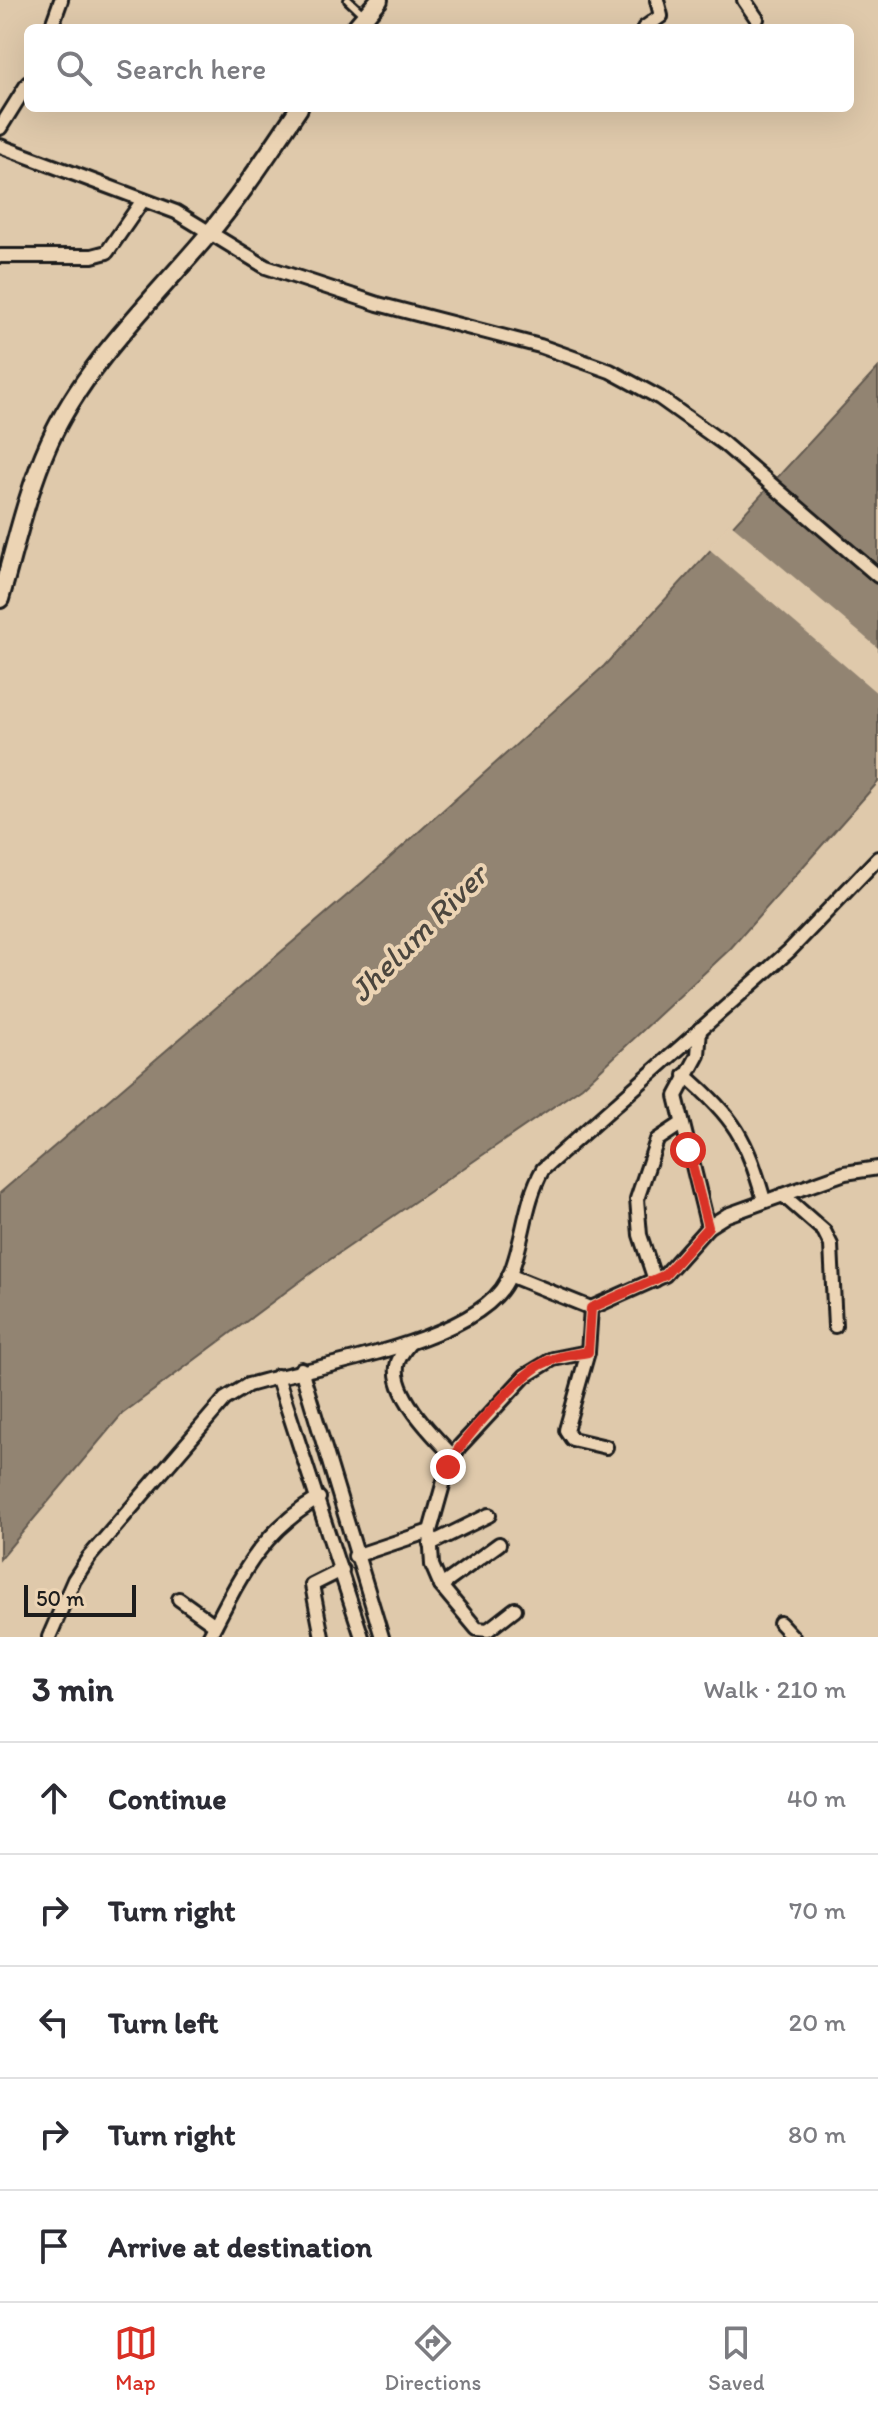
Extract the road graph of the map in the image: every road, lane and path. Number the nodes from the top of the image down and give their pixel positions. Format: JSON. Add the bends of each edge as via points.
{"nodes":[{"id":1,"x":61,"y":0,"type":"edge"},
{"id":2,"x":348,"y":0,"type":"edge"},
{"id":3,"x":379,"y":0,"type":"edge"},
{"id":4,"x":657,"y":0,"type":"edge"},
{"id":5,"x":744,"y":0,"type":"edge"},
{"id":6,"x":757,"y":19,"type":"dead end"},
{"id":7,"x":359,"y":21,"type":"edge"},
{"id":8,"x":52,"y":24,"type":"edge"},
{"id":9,"x":650,"y":24,"type":"edge"},
{"id":10,"x":24,"y":89,"type":"edge"},
{"id":11,"x":296,"y":112,"type":"edge"},
{"id":12,"x":0,"y":128,"type":"edge"},
{"id":13,"x":0,"y":146,"type":"edge"},
{"id":14,"x":143,"y":200,"type":"junction"},
{"id":15,"x":211,"y":232,"type":"junction"},
{"id":16,"x":0,"y":256,"type":"edge"},
{"id":17,"x":878,"y":576,"type":"edge"},
{"id":18,"x":1,"y":592,"type":"edge"},
{"id":19,"x":877,"y":863,"type":"edge"},
{"id":20,"x":700,"y":1029,"type":"junction"},
{"id":21,"x":685,"y":1075,"type":"junction"},
{"id":22,"x":681,"y":1124,"type":"junction"},
{"id":23,"x":878,"y":1168,"type":"edge"},
{"id":24,"x":783,"y":1195,"type":"junction"},
{"id":25,"x":764,"y":1200,"type":"junction"},
{"id":26,"x":708,"y":1227,"type":"junction"},
{"id":27,"x":509,"y":1275,"type":"junction"},
{"id":28,"x":655,"y":1280,"type":"junction"},
{"id":29,"x":591,"y":1308,"type":"junction"},
{"id":30,"x":835,"y":1326,"type":"dead end"},
{"id":31,"x":409,"y":1344,"type":"junction"},
{"id":32,"x":588,"y":1352,"type":"junction"},
{"id":33,"x":298,"y":1370,"type":"junction"},
{"id":34,"x":279,"y":1376,"type":"junction"},
{"id":35,"x":606,"y":1447,"type":"dead end"},
{"id":36,"x":453,"y":1456,"type":"junction"},
{"id":37,"x":319,"y":1498,"type":"junction"},
{"id":38,"x":489,"y":1515,"type":"dead end"},
{"id":39,"x":430,"y":1538,"type":"junction"},
{"id":40,"x":499,"y":1544,"type":"dead end"},
{"id":41,"x":355,"y":1556,"type":"junction"},
{"id":42,"x":342,"y":1570,"type":"junction"},
{"id":43,"x":441,"y":1586,"type":"junction"},
{"id":44,"x":179,"y":1599,"type":"dead end"},
{"id":45,"x":515,"y":1609,"type":"dead end"},
{"id":46,"x":780,"y":1623,"type":"dead end"},
{"id":47,"x":212,"y":1631,"type":"edge"},
{"id":48,"x":49,"y":1637,"type":"edge"},
{"id":49,"x":322,"y":1637,"type":"edge"},
{"id":50,"x":362,"y":1637,"type":"edge"},
{"id":51,"x":382,"y":1637,"type":"edge"},
{"id":52,"x":793,"y":1637,"type":"edge"}],
"edges":[{"from":1,"to":8,"type":"street"},
{"from":2,"to":7,"type":"lane"},
{"from":3,"to":7,"type":"street"},
{"from":4,"to":9,"type":"street","via":[[661,16]]},
{"from":5,"to":6,"type":"street"},
{"from":10,"to":12,"type":"street"},
{"from":11,"to":15,"type":"street"},
{"from":13,"to":14,"type":"street"},
{"from":14,"to":15,"type":"street"},
{"from":14,"to":16,"type":"street","via":[[107,252]]},
{"from":15,"to":17,"type":"street","via":[[266,267],[610,371],[660,398],[723,443]]},
{"from":15,"to":18,"type":"street","via":[[71,403],[34,482]]},
{"from":19,"to":20,"type":"street"},
{"from":20,"to":21,"type":"street","via":[[698,1055]]},
{"from":20,"to":27,"type":"street","via":[[543,1169]]},
{"from":21,"to":22,"type":"street","via":[[676,1096]]},
{"from":21,"to":25,"type":"street","via":[[729,1116],[745,1141]]},
{"from":22,"to":26,"type":"street"},
{"from":22,"to":28,"type":"street","via":[[657,1140],[637,1199],[640,1235]]},
{"from":23,"to":24,"type":"street","via":[[845,1173]]},
{"from":24,"to":25,"type":"street"},
{"from":24,"to":30,"type":"street","via":[[824,1231],[831,1245]]},
{"from":25,"to":26,"type":"street"},
{"from":26,"to":28,"type":"street"},
{"from":27,"to":29,"type":"street"},
{"from":27,"to":31,"type":"street","via":[[486,1304]]},
{"from":28,"to":29,"type":"street"},
{"from":29,"to":32,"type":"street"},
{"from":31,"to":33,"type":"street"},
{"from":31,"to":36,"type":"street","via":[[397,1367],[400,1385]]},
{"from":32,"to":35,"type":"street","via":[[566,1430],[572,1439]]},
{"from":32,"to":36,"type":"street","via":[[537,1367]]},
{"from":33,"to":34,"type":"street"},
{"from":33,"to":41,"type":"street"},
{"from":34,"to":37,"type":"street"},
{"from":34,"to":48,"type":"street","via":[[225,1399],[117,1521],[74,1580]]},
{"from":36,"to":39,"type":"street"},
{"from":37,"to":42,"type":"street"},
{"from":37,"to":47,"type":"street","via":[[288,1516],[267,1537]]},
{"from":38,"to":39,"type":"street"},
{"from":39,"to":41,"type":"street"},
{"from":39,"to":43,"type":"street","via":[[432,1565]]},
{"from":40,"to":43,"type":"street"},
{"from":41,"to":51,"type":"street"},
{"from":42,"to":49,"type":"street","via":[[312,1585]]},
{"from":42,"to":50,"type":"street"},
{"from":43,"to":45,"type":"street","via":[[477,1629],[488,1630]]},
{"from":44,"to":47,"type":"street"},
{"from":46,"to":52,"type":"street"}]}
